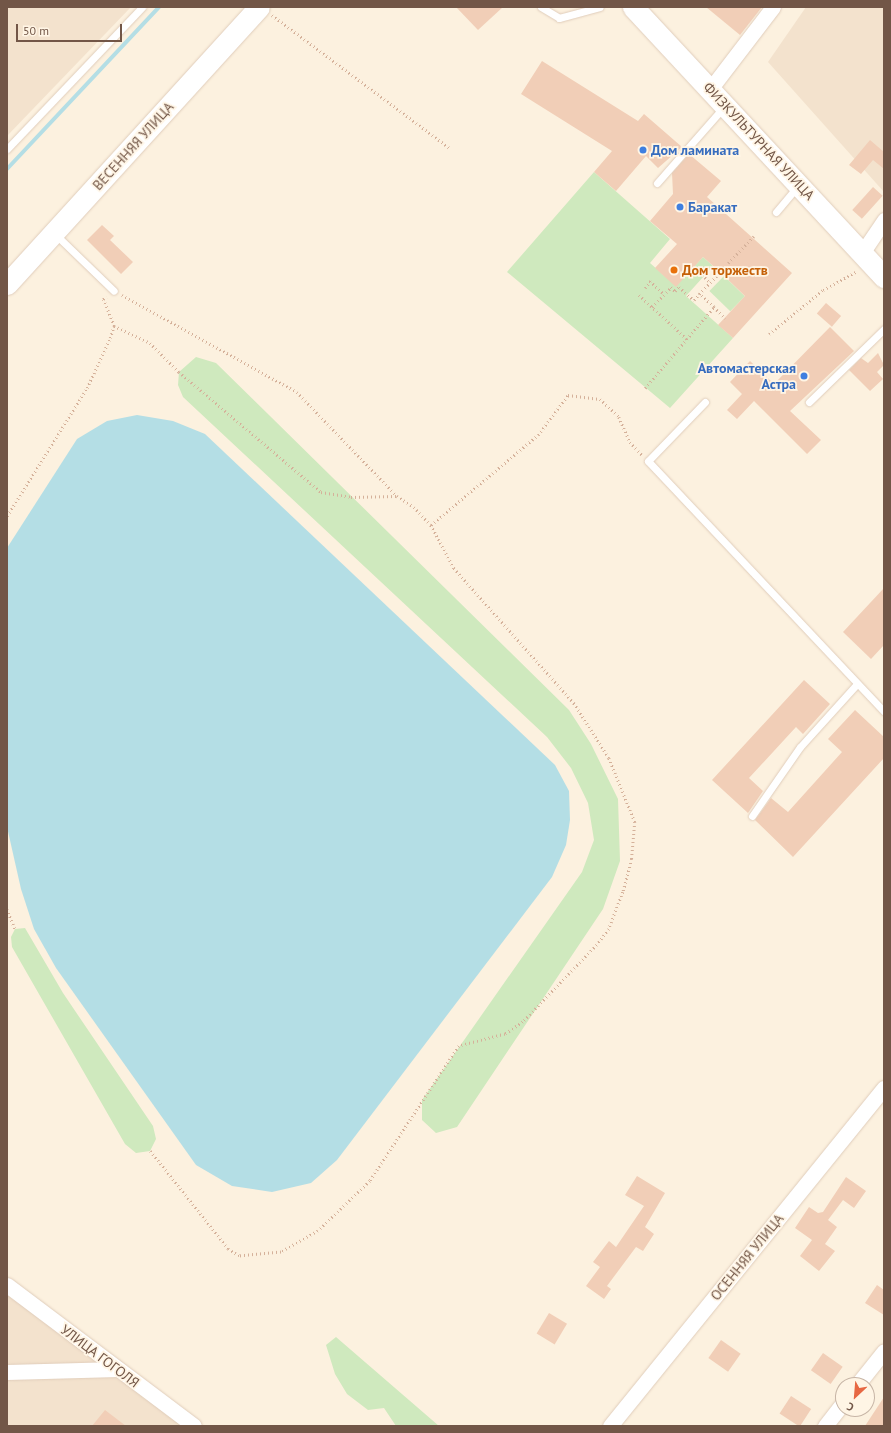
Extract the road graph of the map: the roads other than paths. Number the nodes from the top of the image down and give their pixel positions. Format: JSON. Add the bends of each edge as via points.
{"nodes":[{"id":1,"x":142,"y":7,"type":"edge"},
{"id":2,"x":541,"y":7,"type":"edge"},
{"id":3,"x":600,"y":7,"type":"edge"},
{"id":4,"x":633,"y":7,"type":"edge"},
{"id":5,"x":773,"y":7,"type":"edge"},
{"id":6,"x":263,"y":9,"type":"edge"},
{"id":7,"x":711,"y":88,"type":"junction"},
{"id":8,"x":726,"y":104,"type":"junction"},
{"id":9,"x":7,"y":149,"type":"edge"},
{"id":10,"x":657,"y":183,"type":"dead end"},
{"id":11,"x":800,"y":184,"type":"junction"},
{"id":12,"x":776,"y":212,"type":"dead end"},
{"id":13,"x":884,"y":220,"type":"edge"},
{"id":14,"x":54,"y":233,"type":"junction"},
{"id":15,"x":873,"y":265,"type":"edge"},
{"id":16,"x":7,"y":284,"type":"edge"},
{"id":17,"x":114,"y":291,"type":"road end"},
{"id":18,"x":884,"y":330,"type":"edge"},
{"id":19,"x":705,"y":402,"type":"dead end"},
{"id":20,"x":809,"y":402,"type":"dead end"},
{"id":21,"x":857,"y":684,"type":"junction"},
{"id":22,"x":884,"y":711,"type":"edge"},
{"id":23,"x":752,"y":816,"type":"dead end"},
{"id":24,"x":884,"y":1088,"type":"edge"},
{"id":25,"x":7,"y":1285,"type":"edge"},
{"id":26,"x":884,"y":1351,"type":"edge"},
{"id":27,"x":118,"y":1369,"type":"junction"},
{"id":28,"x":7,"y":1372,"type":"edge"},
{"id":29,"x":863,"y":1377,"type":"edge"},
{"id":30,"x":835,"y":1413,"type":"edge"},
{"id":31,"x":194,"y":1426,"type":"edge"},
{"id":32,"x":610,"y":1426,"type":"edge"},
{"id":33,"x":825,"y":1426,"type":"edge"}],
"edges":[{"from":1,"to":9,"type":"lane"},
{"from":2,"to":3,"type":"lane","via":[[559,18]]},
{"from":4,"to":7,"type":"street","name":"ФИЗКУЛЬТУРНАЯ УЛИЦА"},
{"from":5,"to":7,"type":"street"},
{"from":6,"to":14,"type":"street","name":"ВЕСЕННЯЯ УЛИЦА"},
{"from":7,"to":8,"type":"street","name":"ФИЗКУЛЬТУРНАЯ УЛИЦА"},
{"from":8,"to":10,"type":"lane"},
{"from":8,"to":11,"type":"street","name":"ФИЗКУЛЬТУРНАЯ УЛИЦА"},
{"from":11,"to":12,"type":"lane"},
{"from":11,"to":15,"type":"street","name":"ФИЗКУЛЬТУРНАЯ УЛИЦА"},
{"from":13,"to":15,"type":"street"},
{"from":14,"to":16,"type":"street","name":"ВЕСЕННЯЯ УЛИЦА"},
{"from":14,"to":17,"type":"lane"},
{"from":18,"to":20,"type":"lane"},
{"from":19,"to":21,"type":"lane","via":[[648,461]]},
{"from":21,"to":22,"type":"lane"},
{"from":21,"to":23,"type":"lane","via":[[800,747]]},
{"from":24,"to":32,"type":"street","name":"ОСЕННЯЯ УЛИЦА"},
{"from":25,"to":27,"type":"street","name":"УЛИЦА ГОГОЛЯ"},
{"from":26,"to":29,"type":"street"},
{"from":27,"to":28,"type":"street"},
{"from":27,"to":31,"type":"street","name":"УЛИЦА ГОГОЛЯ"},
{"from":30,"to":33,"type":"street"}]}
